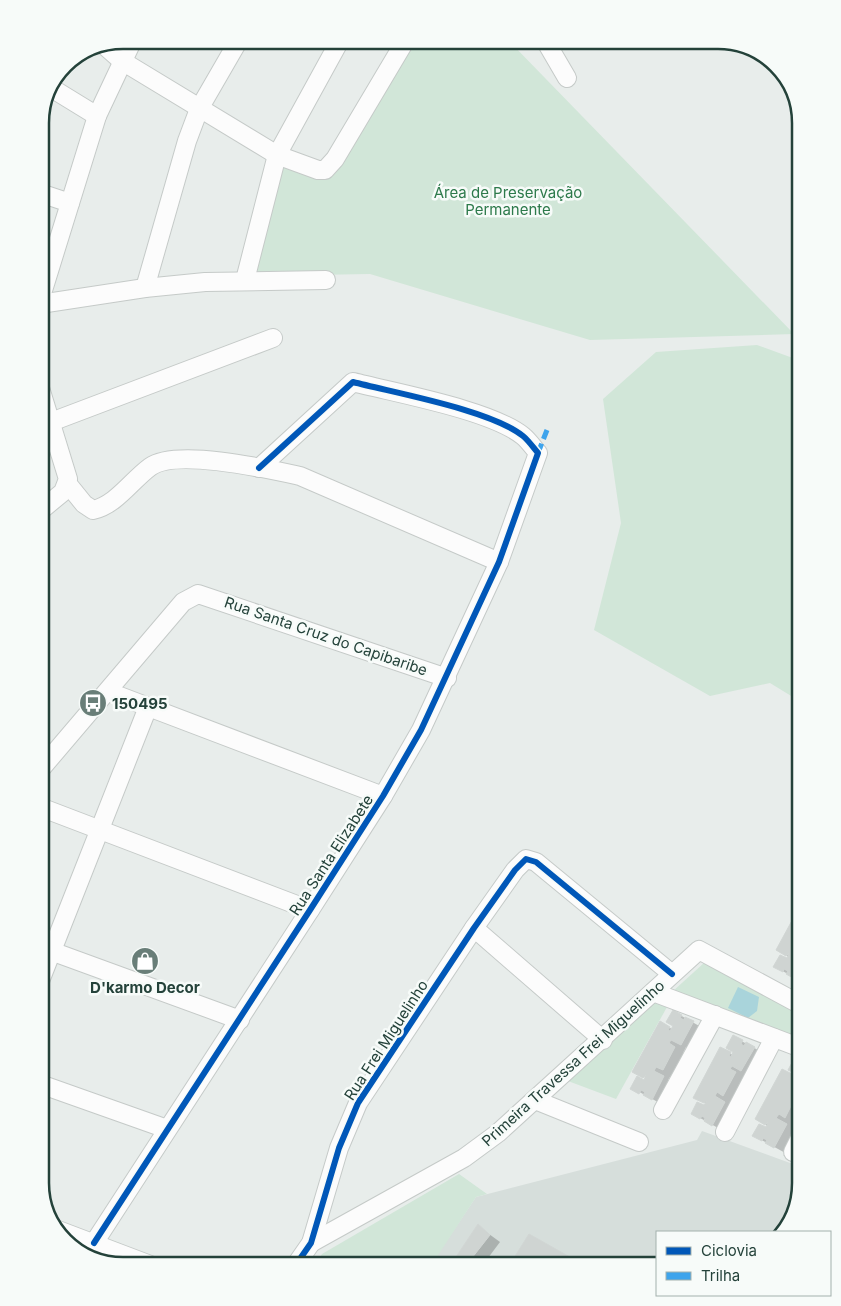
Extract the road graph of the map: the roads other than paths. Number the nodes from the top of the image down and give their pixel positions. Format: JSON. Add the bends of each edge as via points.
{"nodes":[{"id":1,"x":114,"y":49,"type":"edge"},
{"id":2,"x":234,"y":49,"type":"edge"},
{"id":3,"x":335,"y":49,"type":"edge"},
{"id":4,"x":400,"y":49,"type":"edge"},
{"id":5,"x":550,"y":49,"type":"edge"},
{"id":6,"x":126,"y":53,"type":"edge"},
{"id":7,"x":567,"y":78,"type":"dead end"},
{"id":8,"x":56,"y":91,"type":"edge"},
{"id":9,"x":199,"y":109,"type":"junction"},
{"id":10,"x":97,"y":116,"type":"junction"},
{"id":11,"x":277,"y":155,"type":"junction"},
{"id":12,"x":49,"y":196,"type":"edge"},
{"id":13,"x":70,"y":203,"type":"junction"},
{"id":14,"x":49,"y":271,"type":"edge"},
{"id":15,"x":245,"y":280,"type":"junction"},
{"id":16,"x":326,"y":280,"type":"dead end"},
{"id":17,"x":145,"y":288,"type":"junction"},
{"id":18,"x":49,"y":303,"type":"edge"},
{"id":19,"x":273,"y":338,"type":"dead end"},
{"id":20,"x":49,"y":416,"type":"edge"},
{"id":21,"x":51,"y":422,"type":"junction"},
{"id":22,"x":259,"y":468,"type":"junction"},
{"id":23,"x":67,"y":483,"type":"junction"},
{"id":24,"x":49,"y":504,"type":"edge"},
{"id":25,"x":499,"y":562,"type":"junction"},
{"id":26,"x":446,"y":678,"type":"junction"},
{"id":27,"x":109,"y":692,"type":"junction"},
{"id":28,"x":148,"y":707,"type":"junction"},
{"id":29,"x":49,"y":760,"type":"edge"},
{"id":30,"x":383,"y":796,"type":"junction"},
{"id":31,"x":49,"y":811,"type":"edge"},
{"id":32,"x":99,"y":831,"type":"junction"},
{"id":33,"x":310,"y":910,"type":"junction"},
{"id":34,"x":474,"y":928,"type":"junction"},
{"id":35,"x":49,"y":942,"type":"edge"},
{"id":36,"x":49,"y":950,"type":"edge"},
{"id":37,"x":672,"y":974,"type":"junction"},
{"id":38,"x":653,"y":992,"type":"junction"},
{"id":39,"x":792,"y":997,"type":"edge"},
{"id":40,"x":715,"y":1015,"type":"junction"},
{"id":41,"x":240,"y":1020,"type":"junction"},
{"id":42,"x":774,"y":1038,"type":"junction"},
{"id":43,"x":603,"y":1040,"type":"junction"},
{"id":44,"x":792,"y":1045,"type":"edge"},
{"id":45,"x":49,"y":1087,"type":"edge"},
{"id":46,"x":534,"y":1100,"type":"junction"},
{"id":47,"x":663,"y":1110,"type":"dead end"},
{"id":48,"x":167,"y":1129,"type":"junction"},
{"id":49,"x":725,"y":1132,"type":"dead end"},
{"id":50,"x":638,"y":1142,"type":"dead end"},
{"id":51,"x":69,"y":1234,"type":"edge"},
{"id":52,"x":311,"y":1243,"type":"junction"},
{"id":53,"x":94,"y":1244,"type":"junction"},
{"id":54,"x":129,"y":1257,"type":"edge"},
{"id":55,"x":301,"y":1257,"type":"edge"}],
"edges":[{"from":1,"to":6,"type":"street"},
{"from":2,"to":9,"type":"street"},
{"from":3,"to":11,"type":"street"},
{"from":4,"to":11,"type":"street","via":[[330,166],[315,170]]},
{"from":5,"to":7,"type":"street"},
{"from":6,"to":9,"type":"street"},
{"from":6,"to":10,"type":"street"},
{"from":8,"to":10,"type":"street"},
{"from":9,"to":11,"type":"street"},
{"from":9,"to":17,"type":"street","via":[[176,176]]},
{"from":10,"to":13,"type":"street"},
{"from":11,"to":15,"type":"street"},
{"from":12,"to":13,"type":"street"},
{"from":13,"to":14,"type":"street"},
{"from":15,"to":16,"type":"street"},
{"from":15,"to":17,"type":"street"},
{"from":17,"to":18,"type":"street"},
{"from":19,"to":21,"type":"street"},
{"from":20,"to":21,"type":"street"},
{"from":21,"to":23,"type":"street","via":[[66,469]]},
{"from":22,"to":23,"type":"street","via":[[167,459],[150,466],[106,505],[93,510],[86,507]]},
{"from":22,"to":25,"type":"street","via":[[300,476]]},
{"from":22,"to":25,"type":"street","name":"Rua Santa Elizabete","via":[[353,382],[490,420],[523,436],[538,453]]},
{"from":23,"to":24,"type":"street"},
{"from":25,"to":26,"type":"street","name":"Rua Santa Elizabete"},
{"from":26,"to":27,"type":"street","name":"Rua Santa Cruz do Capibaribe","via":[[198,594],[183,602]]},
{"from":26,"to":30,"type":"street","name":"Rua Santa Elizabete","via":[[422,730]]},
{"from":27,"to":28,"type":"street"},
{"from":27,"to":29,"type":"street"},
{"from":28,"to":30,"type":"street"},
{"from":28,"to":32,"type":"street"},
{"from":30,"to":33,"type":"street","name":"Rua Santa Elizabete"},
{"from":31,"to":32,"type":"street"},
{"from":32,"to":33,"type":"street"},
{"from":32,"to":35,"type":"street"},
{"from":33,"to":41,"type":"street","name":"Rua Santa Elizabete"},
{"from":34,"to":37,"type":"street","name":"Rua Frei Miguelinho","via":[[526,859],[536,862]]},
{"from":34,"to":43,"type":"street"},
{"from":34,"to":52,"type":"street","name":"Rua Frei Miguelinho","via":[[358,1103],[339,1148]]},
{"from":36,"to":41,"type":"street"},
{"from":37,"to":38,"type":"street","name":"Primeira Travessa Frei Miguelinho"},
{"from":37,"to":39,"type":"street","name":"Primeira Travessa Frei Miguelinho","via":[[699,950]]},
{"from":38,"to":40,"type":"street"},
{"from":38,"to":43,"type":"street","name":"Primeira Travessa Frei Miguelinho"},
{"from":40,"to":42,"type":"street"},
{"from":40,"to":47,"type":"street"},
{"from":41,"to":48,"type":"street","name":"Rua Santa Elizabete"},
{"from":42,"to":44,"type":"street"},
{"from":42,"to":49,"type":"street"},
{"from":43,"to":46,"type":"street","name":"Primeira Travessa Frei Miguelinho"},
{"from":45,"to":48,"type":"street"},
{"from":46,"to":50,"type":"street"},
{"from":46,"to":52,"type":"street","name":"Primeira Travessa Frei Miguelinho","via":[[464,1158]]},
{"from":48,"to":53,"type":"street","name":"Rua Santa Elizabete"},
{"from":51,"to":53,"type":"street"},
{"from":52,"to":55,"type":"street","name":"Rua Frei Miguelinho"},
{"from":53,"to":54,"type":"street"}]}
